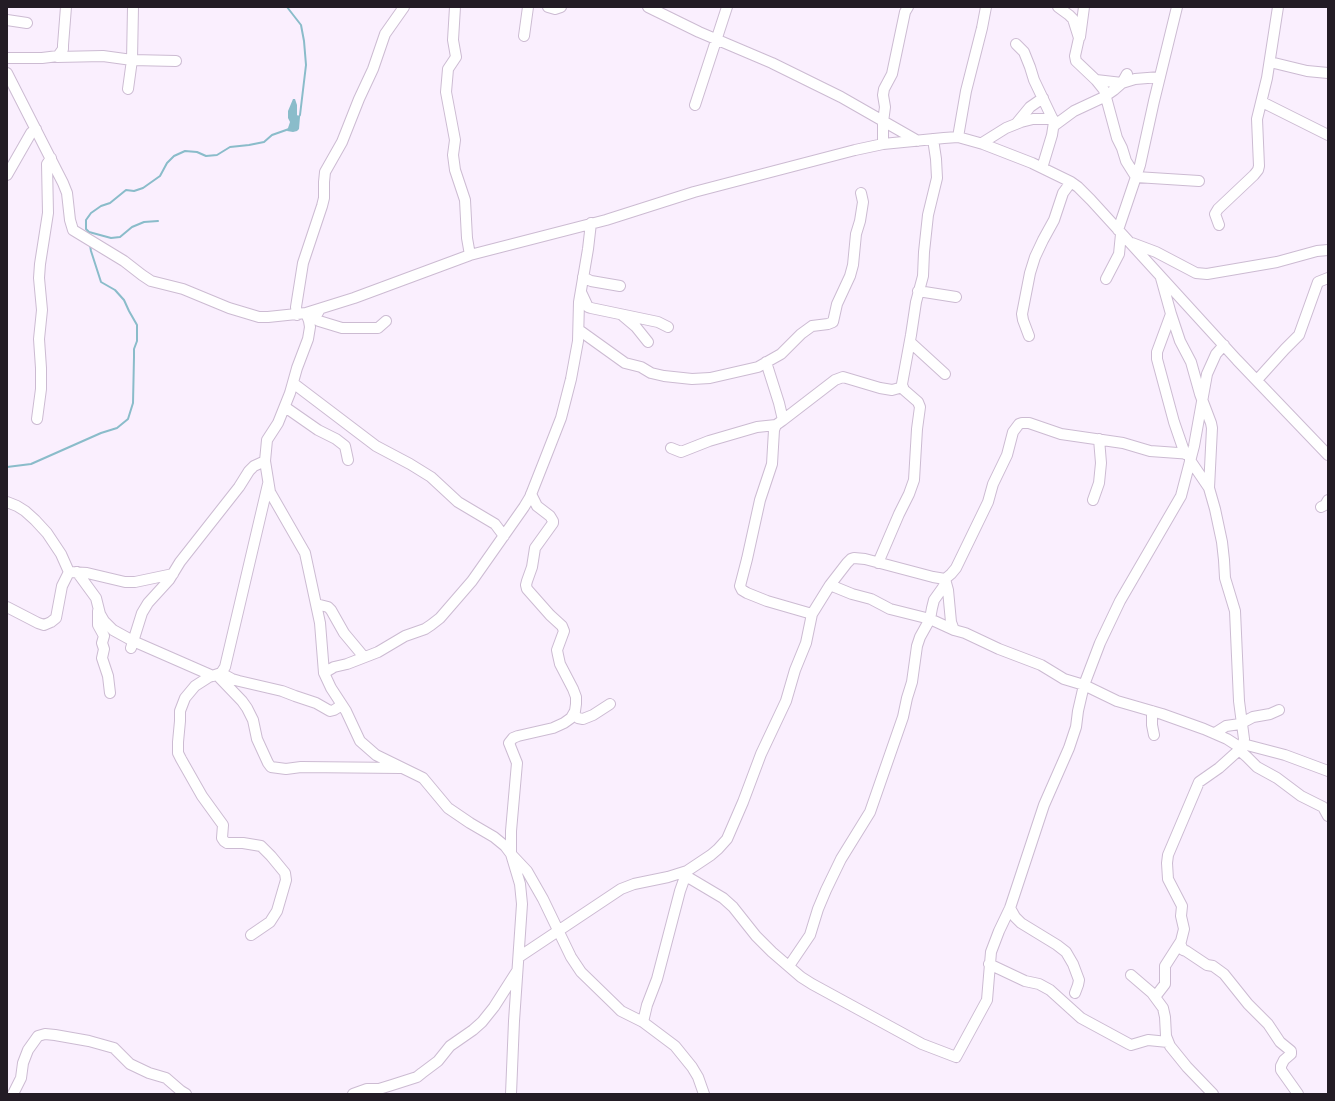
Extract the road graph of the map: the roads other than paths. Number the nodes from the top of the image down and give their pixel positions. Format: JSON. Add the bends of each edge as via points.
{"nodes":[{"id":1,"x":66,"y":7,"type":"edge"},
{"id":2,"x":133,"y":7,"type":"edge"},
{"id":3,"x":404,"y":7,"type":"edge"},
{"id":4,"x":455,"y":7,"type":"edge"},
{"id":5,"x":528,"y":7,"type":"edge"},
{"id":6,"x":548,"y":7,"type":"edge"},
{"id":7,"x":561,"y":7,"type":"edge"},
{"id":8,"x":648,"y":7,"type":"edge"},
{"id":9,"x":727,"y":7,"type":"edge"},
{"id":10,"x":908,"y":7,"type":"edge"},
{"id":11,"x":1058,"y":7,"type":"edge"},
{"id":12,"x":1084,"y":7,"type":"edge"},
{"id":13,"x":1177,"y":7,"type":"edge"},
{"id":14,"x":1278,"y":7,"type":"edge"},
{"id":15,"x":987,"y":9,"type":"edge"},
{"id":16,"x":7,"y":20,"type":"edge"},
{"id":17,"x":27,"y":23,"type":"dead end"},
{"id":18,"x":1080,"y":34,"type":"junction"},
{"id":19,"x":524,"y":36,"type":"dead end"},
{"id":20,"x":716,"y":38,"type":"junction"},
{"id":21,"x":1016,"y":44,"type":"dead end"},
{"id":22,"x":57,"y":57,"type":"junction"},
{"id":23,"x":7,"y":58,"type":"edge"},
{"id":24,"x":132,"y":60,"type":"junction"},
{"id":25,"x":176,"y":61,"type":"dead end"},
{"id":26,"x":1270,"y":62,"type":"junction"},
{"id":27,"x":7,"y":73,"type":"edge"},
{"id":28,"x":1328,"y":73,"type":"edge"},
{"id":29,"x":1160,"y":77,"type":"junction"},
{"id":30,"x":1124,"y":78,"type":"junction"},
{"id":31,"x":1096,"y":80,"type":"junction"},
{"id":32,"x":128,"y":89,"type":"dead end"},
{"id":33,"x":1106,"y":95,"type":"junction"},
{"id":34,"x":1043,"y":98,"type":"junction"},
{"id":35,"x":1262,"y":102,"type":"junction"},
{"id":36,"x":695,"y":105,"type":"dead end"},
{"id":37,"x":883,"y":122,"type":"junction"},
{"id":38,"x":1054,"y":122,"type":"junction"},
{"id":39,"x":1016,"y":124,"type":"junction"},
{"id":40,"x":36,"y":129,"type":"junction"},
{"id":41,"x":1328,"y":135,"type":"edge"},
{"id":42,"x":958,"y":137,"type":"junction"},
{"id":43,"x":933,"y":139,"type":"junction"},
{"id":44,"x":918,"y":141,"type":"junction"},
{"id":45,"x":982,"y":143,"type":"junction"},
{"id":46,"x":883,"y":144,"type":"junction"},
{"id":47,"x":51,"y":158,"type":"junction"},
{"id":48,"x":1042,"y":168,"type":"junction"},
{"id":49,"x":7,"y":175,"type":"edge"},
{"id":50,"x":1136,"y":177,"type":"junction"},
{"id":51,"x":1199,"y":181,"type":"dead end"},
{"id":52,"x":1072,"y":182,"type":"junction"},
{"id":53,"x":861,"y":193,"type":"dead end"},
{"id":54,"x":590,"y":224,"type":"junction"},
{"id":55,"x":1219,"y":225,"type":"dead end"},
{"id":56,"x":1123,"y":235,"type":"junction"},
{"id":57,"x":1328,"y":250,"type":"edge"},
{"id":58,"x":470,"y":256,"type":"junction"},
{"id":59,"x":1160,"y":276,"type":"junction"},
{"id":60,"x":583,"y":277,"type":"junction"},
{"id":61,"x":1328,"y":278,"type":"edge"},
{"id":62,"x":1106,"y":279,"type":"dead end"},
{"id":63,"x":620,"y":286,"type":"dead end"},
{"id":64,"x":581,"y":290,"type":"junction"},
{"id":65,"x":918,"y":291,"type":"junction"},
{"id":66,"x":956,"y":297,"type":"dead end"},
{"id":67,"x":320,"y":309,"type":"junction"},
{"id":68,"x":301,"y":314,"type":"junction"},
{"id":69,"x":1171,"y":314,"type":"junction"},
{"id":70,"x":623,"y":316,"type":"junction"},
{"id":71,"x":386,"y":321,"type":"dead end"},
{"id":72,"x":319,"y":322,"type":"junction"},
{"id":73,"x":668,"y":327,"type":"dead end"},
{"id":74,"x":579,"y":330,"type":"junction"},
{"id":75,"x":1029,"y":336,"type":"dead end"},
{"id":76,"x":308,"y":339,"type":"junction"},
{"id":77,"x":648,"y":342,"type":"dead end"},
{"id":78,"x":910,"y":342,"type":"junction"},
{"id":79,"x":1224,"y":345,"type":"junction"},
{"id":80,"x":766,"y":362,"type":"junction"},
{"id":81,"x":945,"y":374,"type":"dead end"},
{"id":82,"x":1257,"y":380,"type":"junction"},
{"id":83,"x":293,"y":383,"type":"junction"},
{"id":84,"x":903,"y":387,"type":"junction"},
{"id":85,"x":1202,"y":400,"type":"junction"},
{"id":86,"x":285,"y":407,"type":"junction"},
{"id":87,"x":37,"y":419,"type":"dead end"},
{"id":88,"x":780,"y":423,"type":"junction"},
{"id":89,"x":1099,"y":440,"type":"junction"},
{"id":90,"x":671,"y":448,"type":"dead end"},
{"id":91,"x":1328,"y":455,"type":"edge"},
{"id":92,"x":1189,"y":456,"type":"junction"},
{"id":93,"x":348,"y":460,"type":"dead end"},
{"id":94,"x":265,"y":461,"type":"junction"},
{"id":95,"x":268,"y":482,"type":"junction"},
{"id":96,"x":1209,"y":488,"type":"junction"},
{"id":97,"x":531,"y":494,"type":"junction"},
{"id":98,"x":1093,"y":500,"type":"dead end"},
{"id":99,"x":7,"y":502,"type":"edge"},
{"id":100,"x":504,"y":536,"type":"junction"},
{"id":101,"x":878,"y":563,"type":"junction"},
{"id":102,"x":73,"y":572,"type":"junction"},
{"id":103,"x":173,"y":574,"type":"junction"},
{"id":104,"x":945,"y":579,"type":"junction"},
{"id":105,"x":830,"y":585,"type":"junction"},
{"id":106,"x":316,"y":604,"type":"junction"},
{"id":107,"x":7,"y":607,"type":"edge"},
{"id":108,"x":98,"y":607,"type":"junction"},
{"id":109,"x":812,"y":614,"type":"junction"},
{"id":110,"x":930,"y":619,"type":"junction"},
{"id":111,"x":954,"y":630,"type":"junction"},
{"id":112,"x":132,"y":645,"type":"junction"},
{"id":113,"x":364,"y":657,"type":"junction"},
{"id":114,"x":324,"y":673,"type":"junction"},
{"id":115,"x":217,"y":675,"type":"junction"},
{"id":116,"x":1084,"y":686,"type":"junction"},
{"id":117,"x":110,"y":693,"type":"dead end"},
{"id":118,"x":610,"y":704,"type":"dead end"},
{"id":119,"x":342,"y":705,"type":"junction"},
{"id":120,"x":1279,"y":710,"type":"dead end"},
{"id":121,"x":1152,"y":711,"type":"junction"},
{"id":122,"x":574,"y":714,"type":"junction"},
{"id":123,"x":1242,"y":723,"type":"junction"},
{"id":124,"x":1215,"y":733,"type":"junction"},
{"id":125,"x":1154,"y":735,"type":"dead end"},
{"id":126,"x":1241,"y":747,"type":"junction"},
{"id":127,"x":403,"y":768,"type":"junction"},
{"id":128,"x":1328,"y":771,"type":"edge"},
{"id":129,"x":1328,"y":816,"type":"edge"},
{"id":130,"x":511,"y":854,"type":"junction"},
{"id":131,"x":686,"y":874,"type":"junction"},
{"id":132,"x":1010,"y":908,"type":"junction"},
{"id":133,"x":559,"y":930,"type":"junction"},
{"id":134,"x":251,"y":935,"type":"dead end"},
{"id":135,"x":1180,"y":943,"type":"junction"},
{"id":136,"x":519,"y":957,"type":"junction"},
{"id":137,"x":989,"y":964,"type":"junction"},
{"id":138,"x":789,"y":966,"type":"junction"},
{"id":139,"x":518,"y":970,"type":"junction"},
{"id":140,"x":1131,"y":975,"type":"dead end"},
{"id":141,"x":1075,"y":993,"type":"dead end"},
{"id":142,"x":1155,"y":996,"type":"junction"},
{"id":143,"x":643,"y":1022,"type":"junction"},
{"id":144,"x":1168,"y":1042,"type":"junction"},
{"id":145,"x":13,"y":1094,"type":"edge"},
{"id":146,"x":186,"y":1094,"type":"edge"},
{"id":147,"x":353,"y":1094,"type":"edge"},
{"id":148,"x":511,"y":1094,"type":"edge"},
{"id":149,"x":704,"y":1094,"type":"edge"},
{"id":150,"x":1213,"y":1094,"type":"edge"},
{"id":151,"x":1298,"y":1094,"type":"edge"}],
"edges":[{"from":1,"to":22,"type":"street","via":[[63,45]]},
{"from":2,"to":24,"type":"street"},
{"from":3,"to":68,"type":"street","via":[[385,34],[342,142],[325,172],[324,198],[303,263],[296,307]]},
{"from":4,"to":58,"type":"street","via":[[453,40],[456,57],[448,69],[446,92],[455,140],[455,170],[465,200]]},
{"from":5,"to":19,"type":"street"},
{"from":6,"to":7,"type":"street"},
{"from":8,"to":20,"type":"street"},
{"from":9,"to":20,"type":"street"},
{"from":10,"to":37,"type":"street","via":[[892,74],[884,89]]},
{"from":11,"to":18,"type":"street","via":[[1073,19]]},
{"from":12,"to":18,"type":"street"},
{"from":13,"to":29,"type":"street"},
{"from":14,"to":26,"type":"street"},
{"from":15,"to":42,"type":"street","via":[[966,91]]},
{"from":16,"to":17,"type":"street"},
{"from":18,"to":31,"type":"street","via":[[1076,62]]},
{"from":20,"to":36,"type":"street"},
{"from":20,"to":37,"type":"street","via":[[841,97]]},
{"from":21,"to":34,"type":"street","via":[[1024,52]]},
{"from":22,"to":23,"type":"street"},
{"from":22,"to":24,"type":"street","via":[[103,56]]},
{"from":24,"to":25,"type":"street"},
{"from":24,"to":32,"type":"street"},
{"from":26,"to":28,"type":"street"},
{"from":26,"to":35,"type":"street"},
{"from":27,"to":40,"type":"street"},
{"from":29,"to":30,"type":"street"},
{"from":29,"to":50,"type":"street"},
{"from":30,"to":31,"type":"street"},
{"from":30,"to":33,"type":"street"},
{"from":31,"to":33,"type":"street"},
{"from":33,"to":38,"type":"street"},
{"from":33,"to":50,"type":"street","via":[[1117,138]]},
{"from":34,"to":38,"type":"street"},
{"from":34,"to":39,"type":"street","via":[[1030,107]]},
{"from":35,"to":41,"type":"street"},
{"from":35,"to":55,"type":"street","via":[[1257,120],[1258,170],[1218,209],[1215,214]]},
{"from":37,"to":44,"type":"street"},
{"from":37,"to":46,"type":"street"},
{"from":38,"to":39,"type":"street","via":[[1033,119]]},
{"from":38,"to":48,"type":"street"},
{"from":39,"to":45,"type":"street"},
{"from":40,"to":47,"type":"street"},
{"from":40,"to":49,"type":"street"},
{"from":42,"to":43,"type":"street"},
{"from":42,"to":45,"type":"street"},
{"from":43,"to":44,"type":"street"},
{"from":43,"to":65,"type":"street","via":[[937,178],[928,215],[923,276]]},
{"from":44,"to":46,"type":"street"},
{"from":45,"to":48,"type":"street"},
{"from":46,"to":54,"type":"street","via":[[694,192]]},
{"from":47,"to":68,"type":"street","via":[[68,193],[73,230],[106,249],[151,281],[183,289],[259,317]]},
{"from":47,"to":87,"type":"street","via":[[47,164],[48,213],[39,278],[42,310],[39,339],[41,389]]},
{"from":48,"to":52,"type":"street"},
{"from":50,"to":51,"type":"street"},
{"from":50,"to":56,"type":"street"},
{"from":52,"to":56,"type":"street"},
{"from":52,"to":75,"type":"street","via":[[1063,193],[1030,273],[1022,314]]},
{"from":53,"to":80,"type":"street","via":[[860,221],[853,265],[837,304],[833,322],[812,326],[781,354]]},
{"from":54,"to":58,"type":"street"},
{"from":54,"to":60,"type":"street"},
{"from":56,"to":57,"type":"street","via":[[1196,272],[1207,274]]},
{"from":56,"to":59,"type":"street"},
{"from":56,"to":62,"type":"street","via":[[1119,254]]},
{"from":58,"to":67,"type":"street"},
{"from":59,"to":69,"type":"street"},
{"from":59,"to":79,"type":"street"},
{"from":60,"to":63,"type":"street"},
{"from":60,"to":64,"type":"street"},
{"from":61,"to":82,"type":"street","via":[[1318,282],[1299,335]]},
{"from":64,"to":70,"type":"street","via":[[588,307]]},
{"from":64,"to":74,"type":"street"},
{"from":65,"to":66,"type":"street"},
{"from":65,"to":78,"type":"street"},
{"from":67,"to":68,"type":"street"},
{"from":67,"to":72,"type":"street","via":[[316,316]]},
{"from":68,"to":76,"type":"street","via":[[309,321]]},
{"from":69,"to":85,"type":"street","via":[[1180,341],[1191,362]]},
{"from":69,"to":92,"type":"street","via":[[1156,356],[1174,422]]},
{"from":70,"to":73,"type":"street","via":[[658,322]]},
{"from":70,"to":77,"type":"street"},
{"from":71,"to":72,"type":"street","via":[[378,328],[342,328]]},
{"from":72,"to":76,"type":"street"},
{"from":74,"to":80,"type":"street","via":[[625,363],[664,376],[716,377],[750,370]]},
{"from":74,"to":97,"type":"street","via":[[561,418]]},
{"from":76,"to":83,"type":"street","via":[[296,368]]},
{"from":78,"to":81,"type":"street"},
{"from":78,"to":84,"type":"street","via":[[902,376]]},
{"from":79,"to":82,"type":"street"},
{"from":79,"to":85,"type":"street","via":[[1211,363]]},
{"from":80,"to":88,"type":"street","via":[[779,403]]},
{"from":82,"to":91,"type":"street"},
{"from":83,"to":86,"type":"street"},
{"from":83,"to":100,"type":"street","via":[[376,446],[410,464],[431,478],[458,502],[495,524]]},
{"from":84,"to":88,"type":"street","via":[[892,390],[842,377]]},
{"from":84,"to":101,"type":"street","via":[[920,407],[914,480]]},
{"from":85,"to":92,"type":"street"},
{"from":85,"to":96,"type":"street","via":[[1212,428]]},
{"from":86,"to":93,"type":"street","via":[[345,446]]},
{"from":86,"to":94,"type":"street","via":[[268,440]]},
{"from":88,"to":90,"type":"street","via":[[708,441],[681,452]]},
{"from":88,"to":109,"type":"street","via":[[774,430],[772,464],[760,500],[740,586],[747,593],[762,599]]},
{"from":89,"to":92,"type":"street"},
{"from":89,"to":98,"type":"street","via":[[1099,482]]},
{"from":89,"to":104,"type":"street","via":[[1061,434],[1025,423],[1017,426],[985,509],[956,568]]},
{"from":92,"to":96,"type":"street"},
{"from":92,"to":116,"type":"street","via":[[1181,496],[1120,601],[1100,643]]},
{"from":94,"to":95,"type":"street"},
{"from":94,"to":103,"type":"street","via":[[249,471]]},
{"from":95,"to":106,"type":"street","via":[[270,492],[305,553]]},
{"from":95,"to":115,"type":"street","via":[[225,667]]},
{"from":96,"to":123,"type":"street","via":[[1222,542],[1224,578],[1235,611],[1237,678]]},
{"from":97,"to":100,"type":"street"},
{"from":97,"to":122,"type":"street","via":[[537,506],[550,516],[553,523],[537,543],[526,585],[564,631],[557,650],[560,664],[576,696]]},
{"from":99,"to":102,"type":"street","via":[[25,511],[47,532]]},
{"from":100,"to":113,"type":"street","via":[[472,581],[436,621],[425,629]]},
{"from":101,"to":104,"type":"street"},
{"from":101,"to":105,"type":"street","via":[[858,558],[851,559]]},
{"from":102,"to":103,"type":"street","via":[[124,582]]},
{"from":102,"to":107,"type":"street","via":[[62,586],[56,618],[51,622],[38,624]]},
{"from":102,"to":108,"type":"street","via":[[96,598]]},
{"from":103,"to":112,"type":"street","via":[[144,609]]},
{"from":104,"to":110,"type":"street","via":[[944,586],[934,600]]},
{"from":104,"to":111,"type":"street"},
{"from":105,"to":109,"type":"street"},
{"from":105,"to":110,"type":"street","via":[[890,609]]},
{"from":106,"to":113,"type":"street","via":[[331,610],[344,633]]},
{"from":106,"to":114,"type":"street"},
{"from":108,"to":112,"type":"street","via":[[104,621]]},
{"from":108,"to":117,"type":"street","via":[[98,625],[104,636],[102,658]]},
{"from":109,"to":131,"type":"street","via":[[806,643],[786,701],[761,754],[729,835],[711,855]]},
{"from":110,"to":111,"type":"street"},
{"from":110,"to":138,"type":"street","via":[[917,646],[912,682],[903,717],[870,812],[841,859],[818,909],[810,934]]},
{"from":111,"to":116,"type":"street","via":[[1041,665],[1064,679]]},
{"from":112,"to":115,"type":"street"},
{"from":113,"to":114,"type":"street"},
{"from":114,"to":119,"type":"street","via":[[330,688]]},
{"from":115,"to":119,"type":"street","via":[[288,693],[330,711]]},
{"from":115,"to":127,"type":"street","via":[[251,714],[257,739],[271,767]]},
{"from":115,"to":134,"type":"street","via":[[195,686],[185,698],[180,711],[178,753],[202,796],[223,825],[224,841],[261,846],[285,873],[286,880],[278,910],[270,922]]},
{"from":116,"to":121,"type":"street","via":[[1116,702]]},
{"from":116,"to":132,"type":"street","via":[[1069,748],[1044,805]]},
{"from":118,"to":122,"type":"street","via":[[583,719]]},
{"from":119,"to":127,"type":"street","via":[[360,740],[376,755]]},
{"from":120,"to":123,"type":"street","via":[[1253,717]]},
{"from":121,"to":124,"type":"street"},
{"from":121,"to":125,"type":"street"},
{"from":122,"to":130,"type":"street","via":[[564,723],[512,738],[509,742],[517,763]]},
{"from":123,"to":124,"type":"street","via":[[1226,726]]},
{"from":123,"to":126,"type":"street","via":[[1244,739]]},
{"from":124,"to":126,"type":"street"},
{"from":126,"to":128,"type":"street","via":[[1284,755]]},
{"from":126,"to":129,"type":"street","via":[[1257,767],[1304,798],[1323,807]]},
{"from":126,"to":135,"type":"street","via":[[1219,768],[1199,782],[1168,855],[1168,879],[1182,906],[1184,929]]},
{"from":127,"to":130,"type":"street","via":[[423,778],[448,808],[494,837]]},
{"from":130,"to":133,"type":"street","via":[[527,871]]},
{"from":130,"to":136,"type":"street","via":[[520,884],[522,904]]},
{"from":131,"to":133,"type":"street","via":[[621,889]]},
{"from":131,"to":138,"type":"street","via":[[723,898],[756,936]]},
{"from":131,"to":143,"type":"street"},
{"from":132,"to":137,"type":"street","via":[[994,942]]},
{"from":132,"to":141,"type":"street","via":[[1021,923],[1066,952],[1079,980]]},
{"from":133,"to":136,"type":"street"},
{"from":133,"to":143,"type":"street","via":[[581,972],[621,1011]]},
{"from":135,"to":142,"type":"street","via":[[1166,963],[1165,984]]},
{"from":135,"to":151,"type":"street","via":[[1183,950],[1224,974],[1268,1024],[1280,1042],[1291,1051],[1281,1063],[1281,1070]]},
{"from":136,"to":139,"type":"street"},
{"from":137,"to":138,"type":"street","via":[[987,1000],[956,1057],[922,1044],[885,1024],[812,984]]},
{"from":137,"to":144,"type":"street","via":[[1050,990],[1081,1018],[1128,1044],[1148,1040]]},
{"from":139,"to":147,"type":"street","via":[[482,1022],[450,1046],[438,1061],[417,1077]]},
{"from":139,"to":148,"type":"street"},
{"from":140,"to":142,"type":"street"},
{"from":142,"to":144,"type":"street","via":[[1164,1012]]},
{"from":143,"to":149,"type":"street","via":[[665,1037],[684,1056],[698,1077]]},
{"from":144,"to":150,"type":"street"},
{"from":145,"to":146,"type":"street","via":[[21,1078],[28,1050],[38,1036],[44,1034],[114,1048],[134,1066],[166,1078]]}]}
